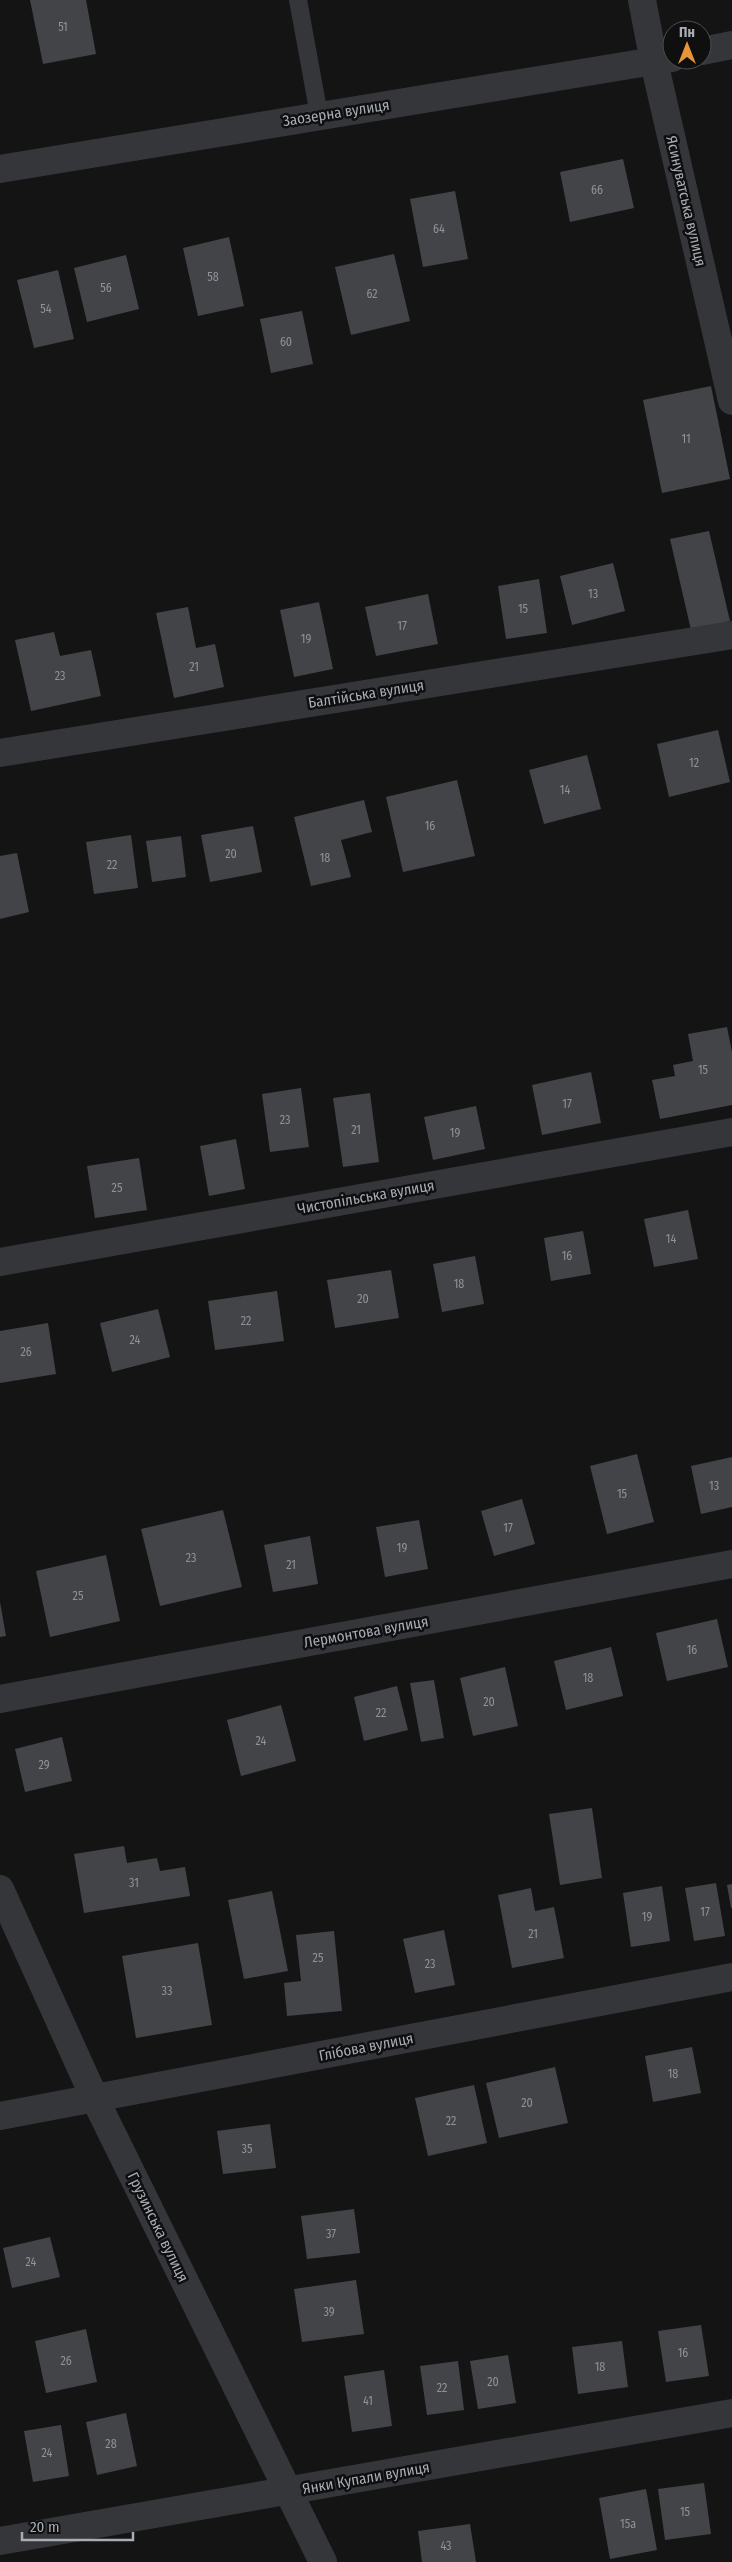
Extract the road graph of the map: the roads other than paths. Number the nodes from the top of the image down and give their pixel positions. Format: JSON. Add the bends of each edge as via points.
{"nodes":[{"id":1,"x":298,"y":0,"type":"edge"},
{"id":2,"x":642,"y":0,"type":"edge"},
{"id":3,"x":732,"y":45,"type":"edge"},
{"id":4,"x":712,"y":49,"type":"edge"},
{"id":5,"x":662,"y":57,"type":"edge"},
{"id":6,"x":662,"y":60,"type":"edge"},
{"id":7,"x":665,"y":70,"type":"edge"},
{"id":8,"x":319,"y":116,"type":"junction"},
{"id":9,"x":0,"y":169,"type":"edge"},
{"id":10,"x":732,"y":401,"type":"edge"},
{"id":11,"x":732,"y":635,"type":"edge"},
{"id":12,"x":0,"y":753,"type":"edge"},
{"id":13,"x":732,"y":1132,"type":"edge"},
{"id":14,"x":0,"y":1262,"type":"edge"},
{"id":15,"x":732,"y":1564,"type":"edge"},
{"id":16,"x":0,"y":1699,"type":"edge"},
{"id":17,"x":0,"y":1889,"type":"edge"},
{"id":18,"x":732,"y":1977,"type":"edge"},
{"id":19,"x":95,"y":2099,"type":"junction"},
{"id":20,"x":0,"y":2116,"type":"edge"},
{"id":21,"x":732,"y":2413,"type":"edge"},
{"id":22,"x":289,"y":2491,"type":"junction"},
{"id":23,"x":0,"y":2540,"type":"edge"},
{"id":24,"x":322,"y":2562,"type":"edge"}],
"edges":[{"from":1,"to":8,"type":"lane"},
{"from":2,"to":5,"type":"street","name":"Ясинуватська вулиця"},
{"from":3,"to":4,"type":"street"},
{"from":6,"to":8,"type":"street","name":"Заозерна вулиця"},
{"from":7,"to":10,"type":"street","name":"Ясинуватська вулиця"},
{"from":8,"to":9,"type":"street","name":"Заозерна вулиця"},
{"from":11,"to":12,"type":"street","name":"Балтійська вулиця"},
{"from":13,"to":14,"type":"street","name":"Чистопільська вулиця"},
{"from":15,"to":16,"type":"street","name":"Лермонтова вулиця"},
{"from":17,"to":19,"type":"street","name":"Грузинська вулиця"},
{"from":18,"to":19,"type":"street","name":"Глібова вулиця"},
{"from":19,"to":20,"type":"street","name":"Глібова вулиця"},
{"from":19,"to":22,"type":"street","name":"Грузинська вулиця"},
{"from":21,"to":22,"type":"street","name":"Янки Купали вулиця"},
{"from":22,"to":23,"type":"street","name":"Янки Купали вулиця"},
{"from":22,"to":24,"type":"street","name":"Грузинська вулиця"}]}
